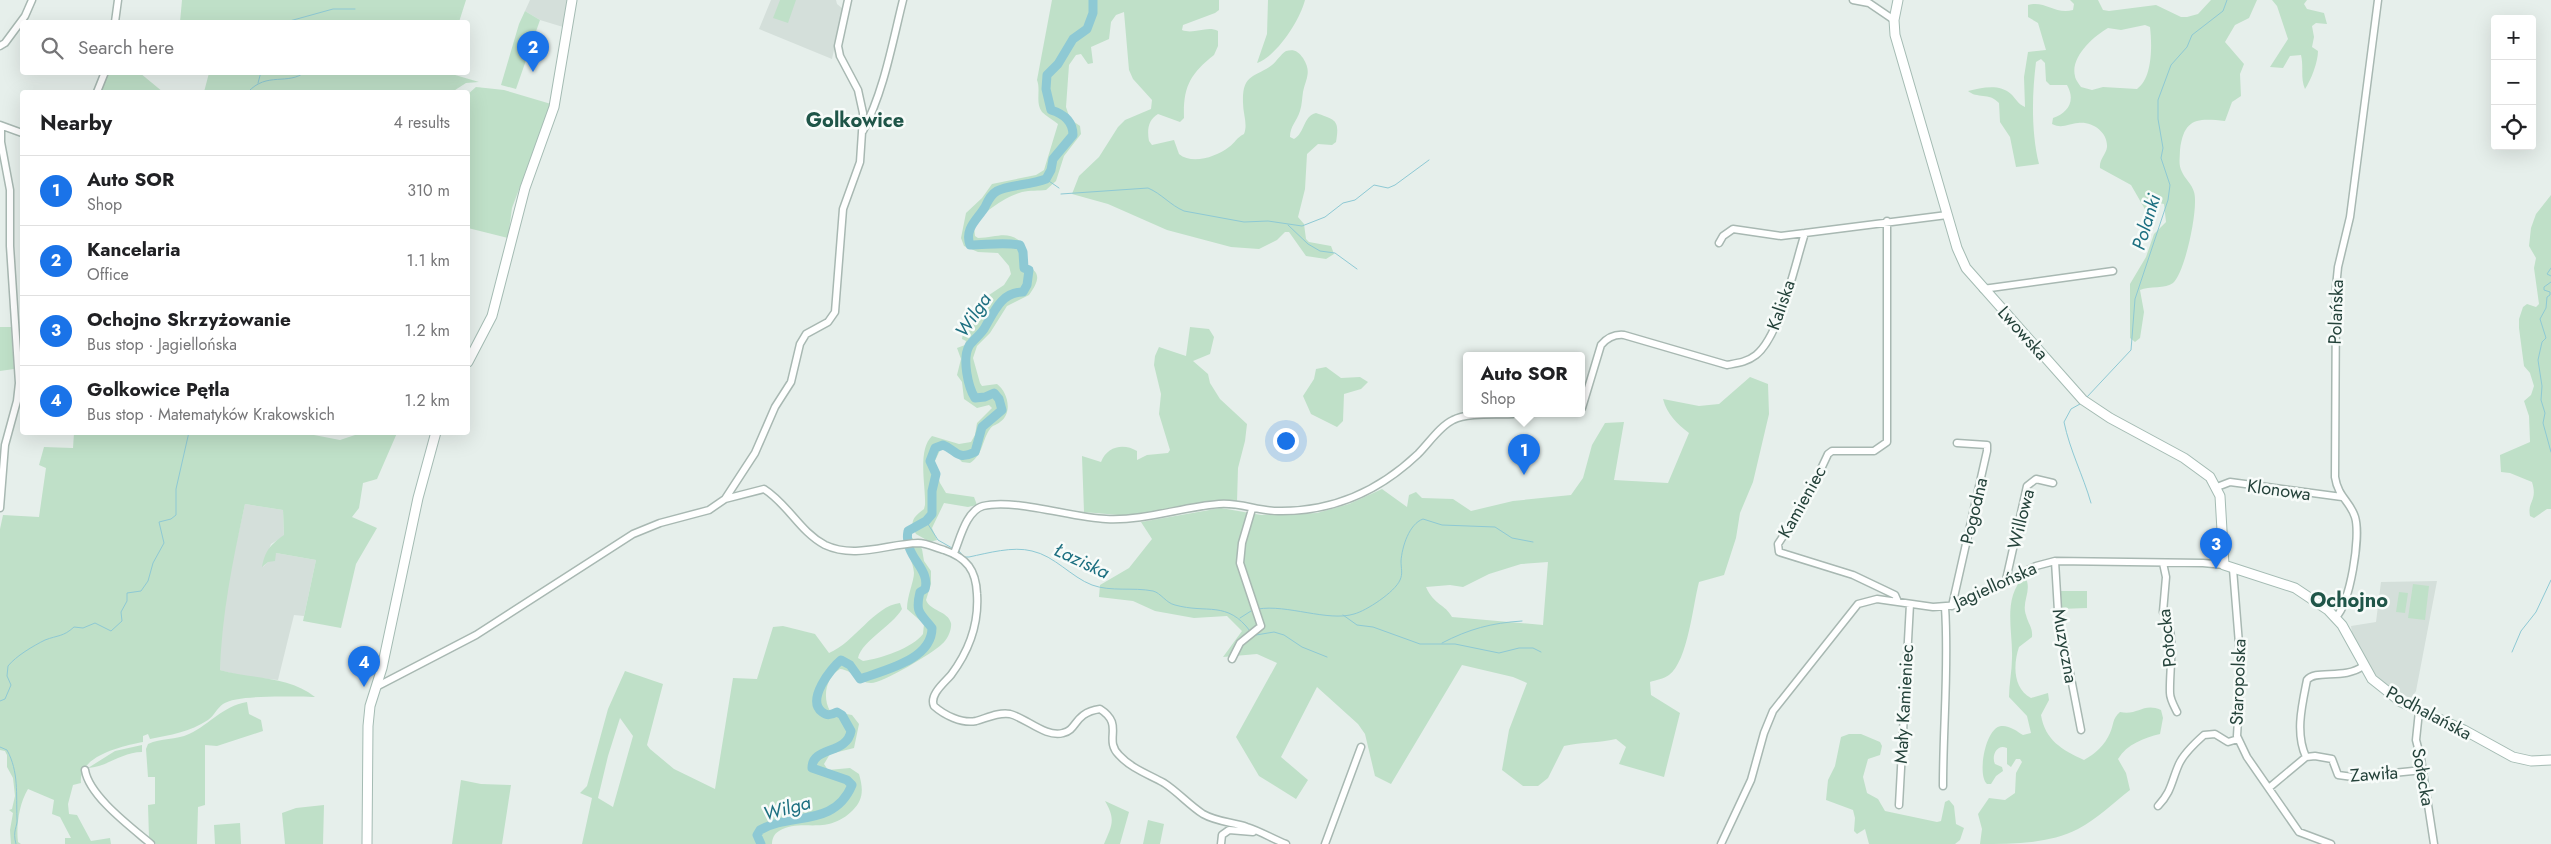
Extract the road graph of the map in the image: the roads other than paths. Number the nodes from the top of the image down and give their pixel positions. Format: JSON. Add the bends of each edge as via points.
{"nodes":[{"id":1,"x":32,"y":0,"type":"edge"},
{"id":2,"x":118,"y":0,"type":"edge"},
{"id":3,"x":572,"y":0,"type":"edge"},
{"id":4,"x":848,"y":0,"type":"edge"},
{"id":5,"x":903,"y":0,"type":"edge"},
{"id":6,"x":1854,"y":0,"type":"edge"},
{"id":7,"x":1898,"y":0,"type":"edge"},
{"id":8,"x":2378,"y":0,"type":"edge"},
{"id":9,"x":22,"y":20,"type":"edge"},
{"id":10,"x":115,"y":20,"type":"edge"},
{"id":11,"x":1894,"y":20,"type":"junction"},
{"id":12,"x":20,"y":23,"type":"edge"},
{"id":13,"x":0,"y":46,"type":"edge"},
{"id":14,"x":104,"y":75,"type":"edge"},
{"id":15,"x":98,"y":90,"type":"edge"},
{"id":16,"x":0,"y":126,"type":"edge"},
{"id":17,"x":20,"y":132,"type":"edge"},
{"id":18,"x":862,"y":132,"type":"junction"},
{"id":19,"x":1947,"y":215,"type":"junction"},
{"id":20,"x":1887,"y":221,"type":"junction"},
{"id":21,"x":1805,"y":233,"type":"junction"},
{"id":22,"x":1719,"y":243,"type":"dead end"},
{"id":23,"x":2113,"y":271,"type":"dead end"},
{"id":24,"x":1983,"y":290,"type":"junction"},
{"id":25,"x":470,"y":358,"type":"edge"},
{"id":26,"x":20,"y":388,"type":"edge"},
{"id":27,"x":1585,"y":399,"type":"edge"},
{"id":28,"x":1478,"y":417,"type":"edge"},
{"id":29,"x":435,"y":435,"type":"edge"},
{"id":30,"x":1957,"y":443,"type":"dead end"},
{"id":31,"x":2053,"y":483,"type":"dead end"},
{"id":32,"x":2217,"y":487,"type":"junction"},
{"id":33,"x":2342,"y":497,"type":"junction"},
{"id":34,"x":725,"y":499,"type":"junction"},
{"id":35,"x":0,"y":508,"type":"edge"},
{"id":36,"x":1252,"y":509,"type":"junction"},
{"id":37,"x":954,"y":553,"type":"junction"},
{"id":38,"x":2055,"y":561,"type":"junction"},
{"id":39,"x":2163,"y":563,"type":"junction"},
{"id":40,"x":2229,"y":567,"type":"junction"},
{"id":41,"x":2006,"y":580,"type":"junction"},
{"id":42,"x":1898,"y":602,"type":"junction"},
{"id":43,"x":1910,"y":604,"type":"junction"},
{"id":44,"x":1949,"y":606,"type":"junction"},
{"id":45,"x":2336,"y":617,"type":"junction"},
{"id":46,"x":1232,"y":659,"type":"dead end"},
{"id":47,"x":2363,"y":666,"type":"junction"},
{"id":48,"x":376,"y":688,"type":"junction"},
{"id":49,"x":2419,"y":711,"type":"junction"},
{"id":50,"x":2177,"y":712,"type":"dead end"},
{"id":51,"x":2081,"y":730,"type":"dead end"},
{"id":52,"x":2238,"y":739,"type":"junction"},
{"id":53,"x":1361,"y":747,"type":"dead end"},
{"id":54,"x":2306,"y":757,"type":"junction"},
{"id":55,"x":2551,"y":760,"type":"edge"},
{"id":56,"x":85,"y":770,"type":"dead end"},
{"id":57,"x":2423,"y":770,"type":"junction"},
{"id":58,"x":1943,"y":786,"type":"dead end"},
{"id":59,"x":2270,"y":787,"type":"junction"},
{"id":60,"x":1899,"y":805,"type":"dead end"},
{"id":61,"x":2158,"y":806,"type":"dead end"},
{"id":62,"x":1257,"y":831,"type":"junction"},
{"id":63,"x":152,"y":844,"type":"edge"},
{"id":64,"x":367,"y":844,"type":"edge"},
{"id":65,"x":1220,"y":844,"type":"edge"},
{"id":66,"x":1286,"y":844,"type":"edge"},
{"id":67,"x":1325,"y":844,"type":"edge"},
{"id":68,"x":1721,"y":844,"type":"edge"},
{"id":69,"x":2331,"y":844,"type":"edge"},
{"id":70,"x":2434,"y":844,"type":"edge"}],
"edges":[{"from":1,"to":9,"type":"street"},
{"from":2,"to":10,"type":"street"},
{"from":3,"to":25,"type":"street","via":[[554,107],[525,188],[492,316]]},
{"from":4,"to":18,"type":"street","via":[[838,46],[858,90],[863,113]]},
{"from":5,"to":18,"type":"street","via":[[885,71]]},
{"from":6,"to":11,"type":"street","via":[[1869,3]]},
{"from":7,"to":11,"type":"street","name":"Lwowska"},
{"from":8,"to":33,"type":"street","name":"Polańska","via":[[2351,208],[2336,287],[2335,476]]},
{"from":11,"to":19,"type":"street","name":"Lwowska","via":[[1894,35]]},
{"from":12,"to":13,"type":"street"},
{"from":14,"to":15,"type":"street"},
{"from":16,"to":17,"type":"street"},
{"from":16,"to":26,"type":"street","via":[[10,190],[10,246]]},
{"from":18,"to":34,"type":"street","via":[[860,162],[843,209],[835,312],[828,322],[802,339],[791,382],[774,407],[755,453]]},
{"from":19,"to":20,"type":"street"},
{"from":19,"to":24,"type":"street","name":"Lwowska","via":[[1964,265]]},
{"from":20,"to":21,"type":"street"},
{"from":20,"to":42,"type":"street","name":"Kamieniec","via":[[1887,442],[1874,451],[1832,451],[1828,454],[1806,501],[1778,544],[1779,552],[1870,582],[1895,596]]},
{"from":21,"to":22,"type":"street","via":[[1781,236],[1733,229]]},
{"from":21,"to":27,"type":"street","name":"Kaliska","via":[[1774,333],[1757,354],[1742,363],[1727,364],[1624,335],[1614,336],[1603,343]]},
{"from":23,"to":24,"type":"street"},
{"from":24,"to":32,"type":"street","name":"Lwowska","via":[[2083,400],[2194,464]]},
{"from":26,"to":35,"type":"street","via":[[7,433]]},
{"from":28,"to":36,"type":"street","via":[[1454,419],[1393,476],[1348,501],[1316,508]]},
{"from":29,"to":48,"type":"street","via":[[419,492]]},
{"from":30,"to":44,"type":"street","name":"Pogodna","via":[[1987,445],[1987,451]]},
{"from":31,"to":41,"type":"street","name":"Willowa","via":[[2036,478],[2027,486]]},
{"from":32,"to":33,"type":"street","name":"Klonowa","via":[[2230,482]]},
{"from":32,"to":40,"type":"street"},
{"from":33,"to":45,"type":"street","name":"Polańska","via":[[2355,516],[2357,530],[2351,579],[2342,612]]},
{"from":34,"to":37,"type":"street","via":[[764,489],[775,496],[809,534],[841,550],[853,552],[920,543]]},
{"from":34,"to":48,"type":"street","via":[[708,510],[633,534],[476,635]]},
{"from":36,"to":37,"type":"street","via":[[1230,503],[1159,516],[1106,519],[1012,506],[983,506],[977,508],[967,522]]},
{"from":36,"to":46,"type":"street","via":[[1240,563],[1261,626],[1240,642]]},
{"from":37,"to":62,"type":"street","via":[[974,572],[978,610],[970,641],[933,697],[934,706],[966,722],[1007,714],[1062,734],[1069,731],[1081,715],[1100,709],[1114,723],[1113,746],[1139,772],[1166,785],[1210,817]]},
{"from":38,"to":39,"type":"street","name":"Jagiellońska"},
{"from":38,"to":41,"type":"street","name":"Jagiellońska"},
{"from":38,"to":51,"type":"street","name":"Muzyczna","via":[[2058,611]]},
{"from":39,"to":40,"type":"street","name":"Jagiellońska"},
{"from":39,"to":50,"type":"street","name":"Potocka","via":[[2166,577],[2163,612],[2169,620],[2172,665],[2170,695]]},
{"from":40,"to":45,"type":"street","name":"Podhalańska","via":[[2300,590]]},
{"from":40,"to":52,"type":"street","name":"Staropolska","via":[[2242,669],[2236,722]]},
{"from":41,"to":44,"type":"street","name":"Jagiellońska","via":[[1980,596]]},
{"from":42,"to":43,"type":"street","name":"Jagiellońska"},
{"from":42,"to":68,"type":"street","name":"Jagiellońska","via":[[1877,599],[1858,604],[1773,711],[1751,780]]},
{"from":43,"to":44,"type":"street","name":"Jagiellońska"},
{"from":43,"to":60,"type":"street","name":"Mały Kamieniec"},
{"from":44,"to":58,"type":"street"},
{"from":45,"to":47,"type":"street","name":"Podhalańska"},
{"from":47,"to":49,"type":"street","name":"Podhalańska","via":[[2384,690]]},
{"from":47,"to":54,"type":"street","via":[[2349,674],[2314,675],[2306,680],[2300,722],[2300,738]]},
{"from":48,"to":64,"type":"street","via":[[368,726]]},
{"from":49,"to":55,"type":"street","name":"Podhalańska","via":[[2464,730],[2513,757],[2531,761]]},
{"from":49,"to":57,"type":"street","name":"Sołecka","via":[[2416,740]]},
{"from":52,"to":59,"type":"street","name":"Staropolska"},
{"from":52,"to":61,"type":"street","via":[[2228,742],[2215,734],[2204,734],[2179,763],[2169,795]]},
{"from":53,"to":67,"type":"street"},
{"from":54,"to":57,"type":"street","name":"Zawiła","via":[[2332,759],[2338,775],[2353,777]]},
{"from":54,"to":59,"type":"street"},
{"from":56,"to":63,"type":"street","via":[[86,778],[99,796]]},
{"from":57,"to":70,"type":"street","name":"Sołecka"},
{"from":59,"to":69,"type":"street","name":"Staropolska","via":[[2299,832]]},
{"from":62,"to":65,"type":"street","via":[[1229,830],[1222,835]]},
{"from":62,"to":66,"type":"street"}]}
